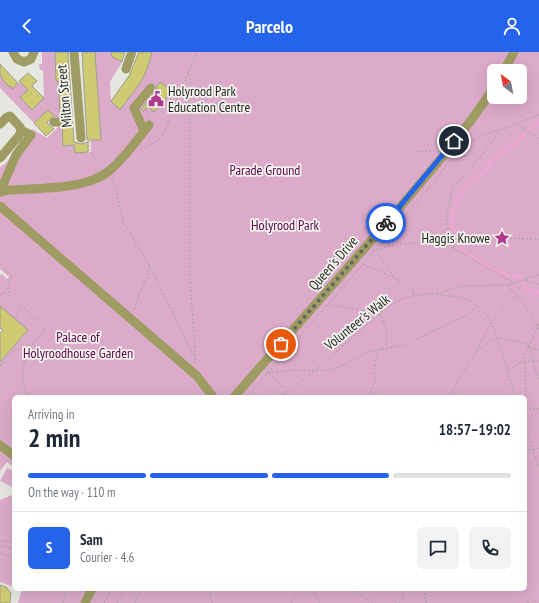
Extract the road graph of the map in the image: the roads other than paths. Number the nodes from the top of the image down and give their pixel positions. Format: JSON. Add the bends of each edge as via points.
{"nodes":[{"id":1,"x":13,"y":52,"type":"edge"},
{"id":2,"x":34,"y":52,"type":"edge"},
{"id":3,"x":74,"y":52,"type":"edge"},
{"id":4,"x":132,"y":52,"type":"edge"},
{"id":5,"x":514,"y":52,"type":"edge"},
{"id":6,"x":508,"y":64,"type":"edge"},
{"id":7,"x":126,"y":69,"type":"dead end"},
{"id":8,"x":151,"y":88,"type":"dead end"},
{"id":9,"x":487,"y":97,"type":"edge"},
{"id":10,"x":0,"y":124,"type":"edge"},
{"id":11,"x":21,"y":130,"type":"junction"},
{"id":12,"x":82,"y":138,"type":"dead end"},
{"id":13,"x":0,"y":158,"type":"edge"},
{"id":14,"x":0,"y":206,"type":"edge"},
{"id":15,"x":211,"y":395,"type":"edge"},
{"id":16,"x":236,"y":395,"type":"edge"},
{"id":17,"x":0,"y":445,"type":"edge"},
{"id":18,"x":12,"y":454,"type":"edge"},
{"id":19,"x":91,"y":591,"type":"edge"},
{"id":20,"x":85,"y":603,"type":"edge"}],
"edges":[{"from":1,"to":2,"type":"street","via":[[17,59],[24,62],[31,59]]},
{"from":3,"to":12,"type":"street","name":"Milton Street","via":[[76,121]]},
{"from":4,"to":7,"type":"street"},
{"from":5,"to":6,"type":"street"},
{"from":8,"to":11,"type":"street","via":[[134,108],[146,128],[108,172],[91,180],[74,185],[0,192],[16,155],[31,135]]},
{"from":9,"to":16,"type":"street","name":"Queen's Drive","via":[[414,190]]},
{"from":10,"to":11,"type":"street","via":[[10,116]]},
{"from":11,"to":13,"type":"street"},
{"from":14,"to":15,"type":"street","via":[[196,376]]},
{"from":17,"to":18,"type":"street"},
{"from":19,"to":20,"type":"street"}]}
